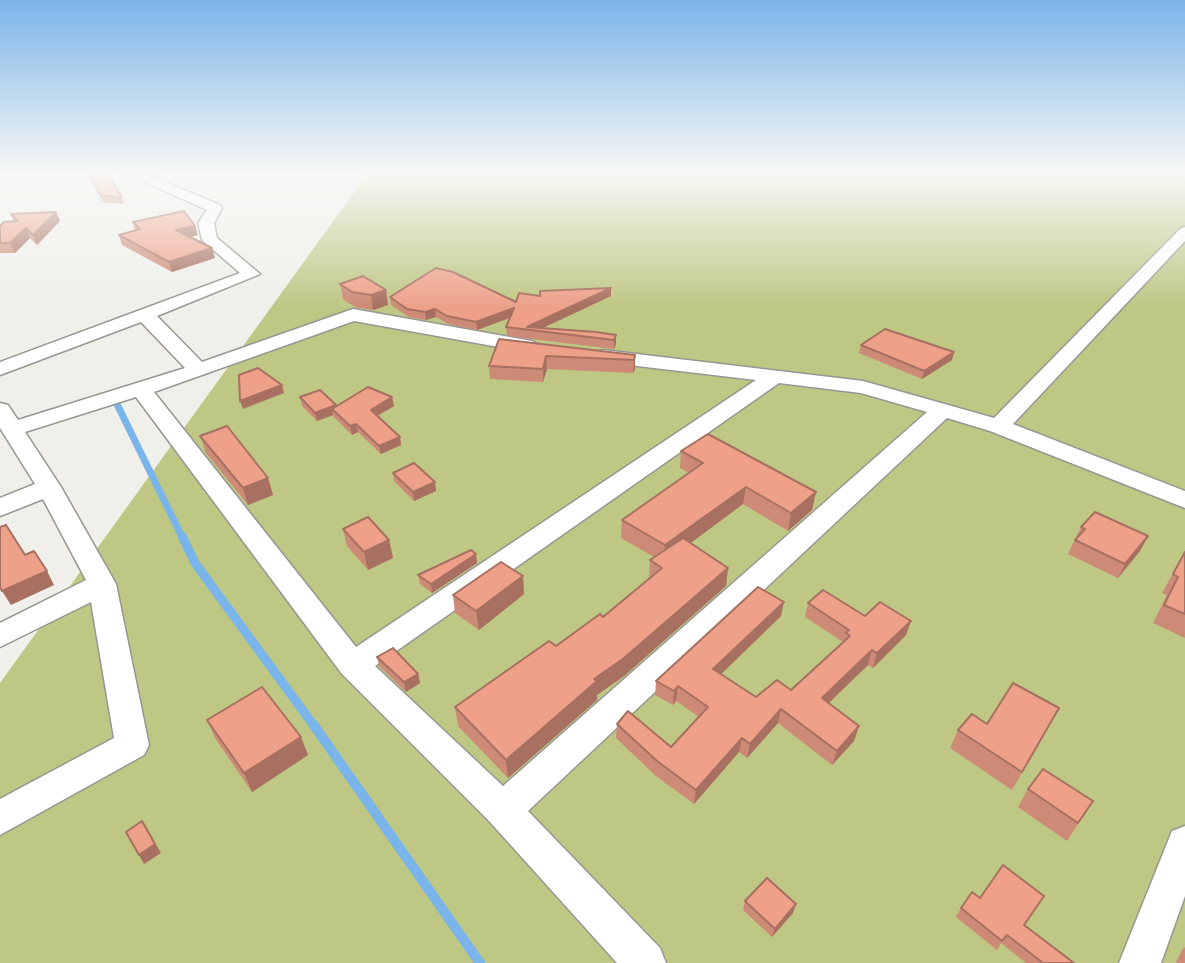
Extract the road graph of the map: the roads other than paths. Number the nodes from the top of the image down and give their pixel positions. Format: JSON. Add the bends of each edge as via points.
{"nodes":[{"id":1,"x":209,"y":218,"type":"edge"},
{"id":2,"x":1185,"y":232,"type":"edge"},
{"id":3,"x":144,"y":314,"type":"junction"},
{"id":4,"x":557,"y":351,"type":"edge"},
{"id":5,"x":584,"y":354,"type":"edge"},
{"id":6,"x":0,"y":369,"type":"edge"},
{"id":7,"x":198,"y":370,"type":"junction"},
{"id":8,"x":776,"y":376,"type":"junction"},
{"id":9,"x":141,"y":389,"type":"junction"},
{"id":10,"x":943,"y":410,"type":"junction"},
{"id":11,"x":6,"y":419,"type":"edge"},
{"id":12,"x":998,"y":425,"type":"junction"},
{"id":13,"x":49,"y":486,"type":"junction"},
{"id":14,"x":1181,"y":492,"type":"edge"},
{"id":15,"x":0,"y":508,"type":"edge"},
{"id":16,"x":102,"y":584,"type":"junction"},
{"id":17,"x":0,"y":636,"type":"edge"},
{"id":18,"x":353,"y":665,"type":"junction"},
{"id":19,"x":503,"y":810,"type":"junction"},
{"id":20,"x":0,"y":818,"type":"edge"},
{"id":21,"x":1185,"y":844,"type":"edge"},
{"id":22,"x":645,"y":963,"type":"edge"},
{"id":23,"x":1140,"y":963,"type":"edge"}],
"edges":[{"from":1,"to":3,"type":"street","via":[[210,240],[251,274]]},
{"from":2,"to":12,"type":"street"},
{"from":3,"to":6,"type":"street"},
{"from":3,"to":7,"type":"street"},
{"from":4,"to":7,"type":"street","via":[[353,315]]},
{"from":5,"to":8,"type":"street"},
{"from":7,"to":9,"type":"street"},
{"from":8,"to":10,"type":"street","via":[[863,387]]},
{"from":8,"to":18,"type":"street"},
{"from":9,"to":11,"type":"street"},
{"from":9,"to":18,"type":"street"},
{"from":10,"to":12,"type":"street"},
{"from":10,"to":19,"type":"street"},
{"from":11,"to":13,"type":"street"},
{"from":12,"to":14,"type":"street"},
{"from":13,"to":15,"type":"street"},
{"from":13,"to":16,"type":"street"},
{"from":16,"to":17,"type":"street"},
{"from":16,"to":20,"type":"street","via":[[132,745]]},
{"from":18,"to":19,"type":"street"},
{"from":19,"to":22,"type":"street"},
{"from":21,"to":23,"type":"street"}]}
